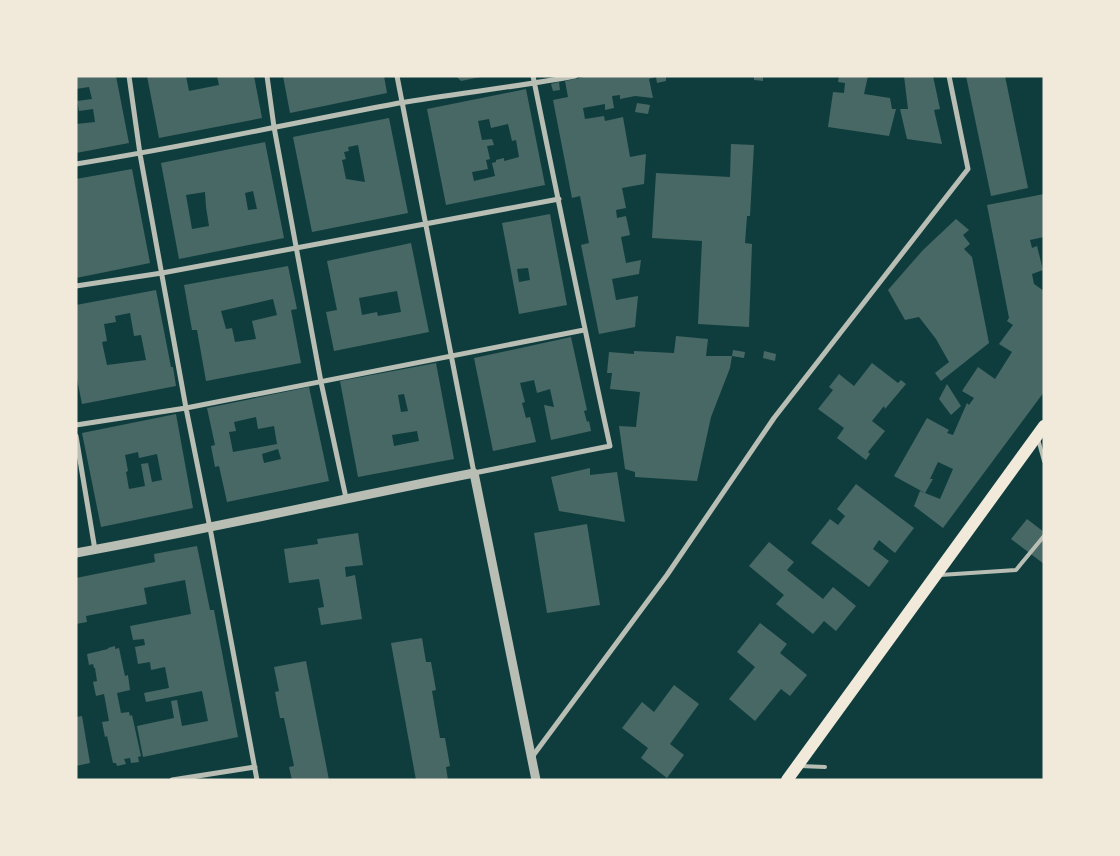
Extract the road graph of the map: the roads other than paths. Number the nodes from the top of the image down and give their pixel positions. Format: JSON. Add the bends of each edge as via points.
{"nodes":[{"id":1,"x":129,"y":76,"type":"edge"},
{"id":2,"x":267,"y":76,"type":"edge"},
{"id":3,"x":397,"y":76,"type":"edge"},
{"id":4,"x":533,"y":76,"type":"edge"},
{"id":5,"x":575,"y":76,"type":"edge"},
{"id":6,"x":949,"y":76,"type":"edge"},
{"id":7,"x":534,"y":84,"type":"junction"},
{"id":8,"x":402,"y":103,"type":"junction"},
{"id":9,"x":274,"y":128,"type":"junction"},
{"id":10,"x":140,"y":154,"type":"junction"},
{"id":11,"x":76,"y":164,"type":"edge"},
{"id":12,"x":559,"y":199,"type":"junction"},
{"id":13,"x":427,"y":224,"type":"junction"},
{"id":14,"x":298,"y":248,"type":"junction"},
{"id":15,"x":162,"y":273,"type":"junction"},
{"id":16,"x":76,"y":286,"type":"edge"},
{"id":17,"x":584,"y":330,"type":"junction"},
{"id":18,"x":452,"y":357,"type":"junction"},
{"id":19,"x":321,"y":382,"type":"junction"},
{"id":20,"x":186,"y":408,"type":"junction"},
{"id":21,"x":76,"y":425,"type":"edge"},
{"id":22,"x":1040,"y":430,"type":"edge"},
{"id":23,"x":76,"y":436,"type":"edge"},
{"id":24,"x":1044,"y":462,"type":"edge"},
{"id":25,"x":474,"y":473,"type":"junction"},
{"id":26,"x":346,"y":498,"type":"junction"},
{"id":27,"x":210,"y":528,"type":"junction"},
{"id":28,"x":1044,"y":536,"type":"edge"},
{"id":29,"x":95,"y":550,"type":"junction"},
{"id":30,"x":76,"y":553,"type":"edge"},
{"id":31,"x":935,"y":575,"type":"junction"},
{"id":32,"x":532,"y":757,"type":"junction"},
{"id":33,"x":798,"y":765,"type":"junction"},
{"id":34,"x":255,"y":767,"type":"junction"},
{"id":35,"x":825,"y":768,"type":"dead end"},
{"id":36,"x":172,"y":780,"type":"edge"},
{"id":37,"x":257,"y":780,"type":"edge"},
{"id":38,"x":536,"y":780,"type":"edge"},
{"id":39,"x":787,"y":780,"type":"edge"}],
"edges":[{"from":1,"to":10,"type":"street"},
{"from":2,"to":9,"type":"street"},
{"from":3,"to":8,"type":"street"},
{"from":4,"to":7,"type":"street"},
{"from":5,"to":7,"type":"street"},
{"from":6,"to":32,"type":"street","via":[[968,169],[774,418],[668,575]]},
{"from":7,"to":8,"type":"street"},
{"from":7,"to":12,"type":"street"},
{"from":8,"to":9,"type":"street"},
{"from":8,"to":13,"type":"street"},
{"from":9,"to":10,"type":"street"},
{"from":9,"to":14,"type":"street"},
{"from":10,"to":11,"type":"street"},
{"from":10,"to":15,"type":"street"},
{"from":12,"to":13,"type":"street"},
{"from":12,"to":17,"type":"street"},
{"from":13,"to":14,"type":"street"},
{"from":13,"to":18,"type":"street"},
{"from":14,"to":15,"type":"street"},
{"from":14,"to":19,"type":"street"},
{"from":15,"to":16,"type":"street"},
{"from":15,"to":20,"type":"street"},
{"from":17,"to":18,"type":"street"},
{"from":17,"to":25,"type":"street","via":[[610,446]]},
{"from":18,"to":19,"type":"street"},
{"from":18,"to":25,"type":"street"},
{"from":19,"to":20,"type":"street"},
{"from":19,"to":26,"type":"street"},
{"from":20,"to":21,"type":"street"},
{"from":20,"to":27,"type":"street"},
{"from":22,"to":24,"type":"lane"},
{"from":22,"to":31,"type":"main road"},
{"from":23,"to":29,"type":"street"},
{"from":25,"to":26,"type":"street"},
{"from":25,"to":32,"type":"street"},
{"from":26,"to":27,"type":"street"},
{"from":27,"to":29,"type":"street"},
{"from":27,"to":34,"type":"street"},
{"from":28,"to":31,"type":"lane","via":[[1016,570]]},
{"from":29,"to":30,"type":"street"},
{"from":31,"to":33,"type":"main road"},
{"from":32,"to":38,"type":"street"},
{"from":33,"to":35,"type":"lane"},
{"from":33,"to":39,"type":"main road"},
{"from":34,"to":36,"type":"street"},
{"from":34,"to":37,"type":"street"}]}
